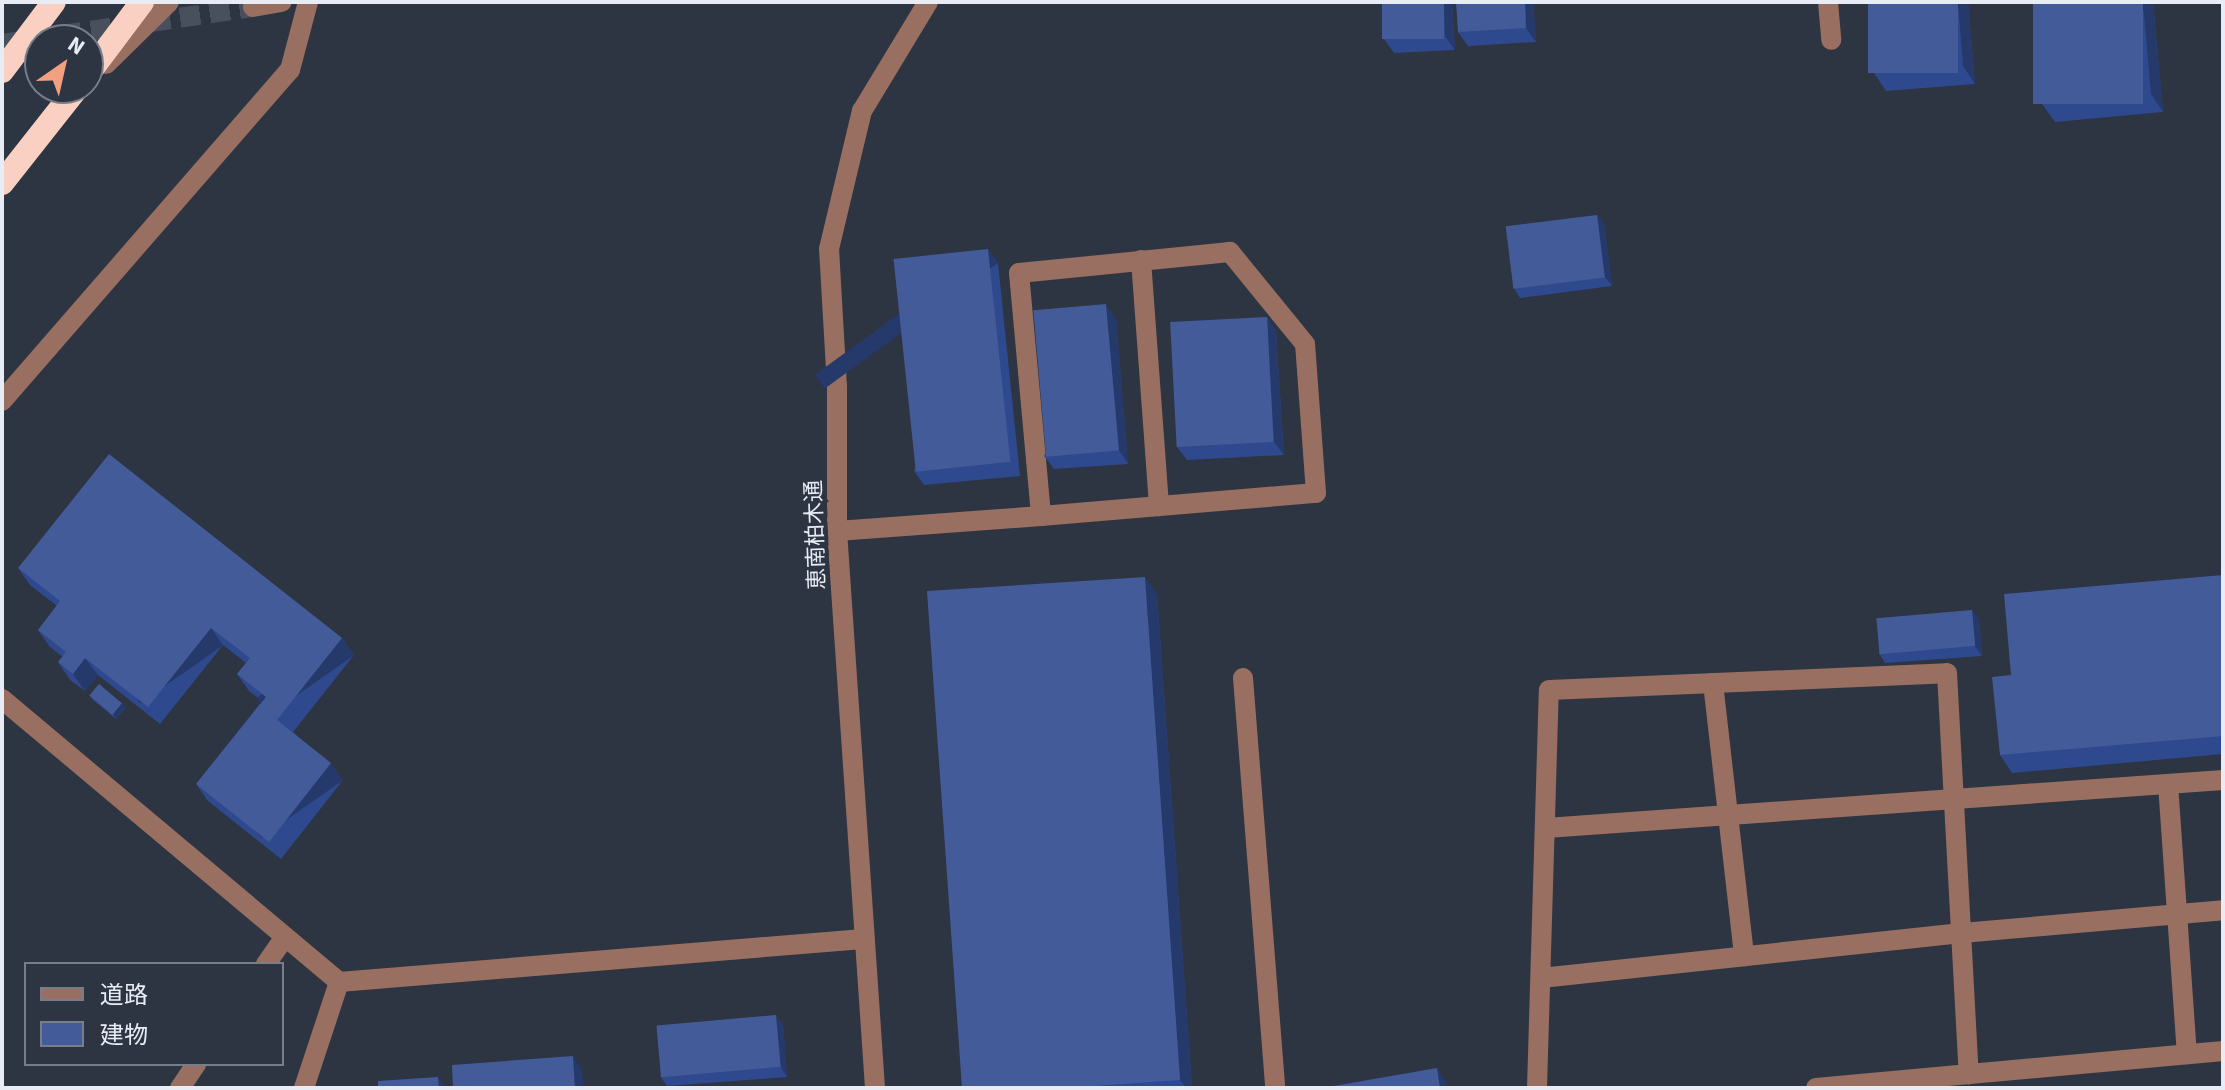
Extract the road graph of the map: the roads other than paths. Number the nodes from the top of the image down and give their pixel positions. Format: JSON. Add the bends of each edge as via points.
{"nodes":[{"id":1,"x":44,"y":2,"type":"edge"},
{"id":2,"x":54,"y":2,"type":"edge"},
{"id":3,"x":142,"y":2,"type":"edge"},
{"id":4,"x":169,"y":2,"type":"edge"},
{"id":5,"x":282,"y":2,"type":"edge"},
{"id":6,"x":308,"y":2,"type":"edge"},
{"id":7,"x":928,"y":2,"type":"edge"},
{"id":8,"x":1828,"y":2,"type":"edge"},
{"id":9,"x":253,"y":7,"type":"dead end"},
{"id":10,"x":1831,"y":40,"type":"dead end"},
{"id":11,"x":104,"y":53,"type":"edge"},
{"id":12,"x":104,"y":65,"type":"edge"},
{"id":13,"x":2,"y":68,"type":"edge"},
{"id":14,"x":66,"y":104,"type":"edge"},
{"id":15,"x":2,"y":183,"type":"edge"},
{"id":16,"x":1141,"y":260,"type":"junction"},
{"id":17,"x":2,"y":401,"type":"edge"},
{"id":18,"x":1159,"y":506,"type":"junction"},
{"id":19,"x":1041,"y":516,"type":"junction"},
{"id":20,"x":837,"y":531,"type":"junction"},
{"id":21,"x":1243,"y":678,"type":"dead end"},
{"id":22,"x":1713,"y":683,"type":"junction"},
{"id":23,"x":2,"y":699,"type":"edge"},
{"id":24,"x":2223,"y":780,"type":"edge"},
{"id":25,"x":2168,"y":784,"type":"junction"},
{"id":26,"x":1955,"y":800,"type":"junction"},
{"id":27,"x":1728,"y":815,"type":"junction"},
{"id":28,"x":1546,"y":828,"type":"junction"},
{"id":29,"x":2223,"y":910,"type":"edge"},
{"id":30,"x":2177,"y":914,"type":"junction"},
{"id":31,"x":1962,"y":933,"type":"junction"},
{"id":32,"x":285,"y":937,"type":"junction"},
{"id":33,"x":863,"y":939,"type":"junction"},
{"id":34,"x":1744,"y":956,"type":"junction"},
{"id":35,"x":267,"y":962,"type":"edge"},
{"id":36,"x":1541,"y":978,"type":"junction"},
{"id":37,"x":339,"y":982,"type":"junction"},
{"id":38,"x":2223,"y":1051,"type":"edge"},
{"id":39,"x":2187,"y":1054,"type":"junction"},
{"id":40,"x":195,"y":1066,"type":"edge"},
{"id":41,"x":1969,"y":1074,"type":"junction"},
{"id":42,"x":180,"y":1088,"type":"edge"},
{"id":43,"x":304,"y":1088,"type":"edge"},
{"id":44,"x":875,"y":1088,"type":"edge"},
{"id":45,"x":1275,"y":1088,"type":"edge"},
{"id":46,"x":1537,"y":1088,"type":"edge"},
{"id":47,"x":1816,"y":1088,"type":"edge"}],
"edges":[{"from":1,"to":13,"type":"street"},
{"from":2,"to":13,"type":"highway"},
{"from":3,"to":11,"type":"highway"},
{"from":4,"to":12,"type":"street"},
{"from":5,"to":9,"type":"street"},
{"from":6,"to":17,"type":"street","via":[[290,70]]},
{"from":7,"to":20,"type":"street","name":"恵南柏木通","via":[[862,111],[829,249],[837,387]]},
{"from":8,"to":10,"type":"street"},
{"from":14,"to":15,"type":"highway"},
{"from":16,"to":18,"type":"street"},
{"from":16,"to":18,"type":"street","via":[[1230,252],[1305,344],[1315,478],[1316,493]]},
{"from":16,"to":19,"type":"street","via":[[1019,273]]},
{"from":18,"to":19,"type":"street"},
{"from":19,"to":20,"type":"street"},
{"from":20,"to":33,"type":"street","name":"恵南柏木通"},
{"from":21,"to":45,"type":"street"},
{"from":22,"to":26,"type":"street","via":[[1947,673]]},
{"from":22,"to":27,"type":"street"},
{"from":22,"to":28,"type":"street","via":[[1549,690]]},
{"from":23,"to":32,"type":"street"},
{"from":24,"to":25,"type":"street"},
{"from":25,"to":26,"type":"street"},
{"from":25,"to":30,"type":"street"},
{"from":26,"to":27,"type":"street"},
{"from":26,"to":31,"type":"street"},
{"from":27,"to":28,"type":"street"},
{"from":27,"to":34,"type":"street"},
{"from":28,"to":36,"type":"street"},
{"from":29,"to":30,"type":"street"},
{"from":30,"to":31,"type":"street"},
{"from":30,"to":39,"type":"street"},
{"from":31,"to":34,"type":"street"},
{"from":31,"to":41,"type":"street"},
{"from":32,"to":35,"type":"street"},
{"from":32,"to":37,"type":"street"},
{"from":33,"to":37,"type":"street"},
{"from":33,"to":44,"type":"street","name":"恵南柏木通"},
{"from":34,"to":36,"type":"street"},
{"from":36,"to":46,"type":"street"},
{"from":37,"to":43,"type":"street"},
{"from":38,"to":39,"type":"street"},
{"from":39,"to":41,"type":"street"},
{"from":40,"to":42,"type":"street"},
{"from":41,"to":47,"type":"street"}]}
